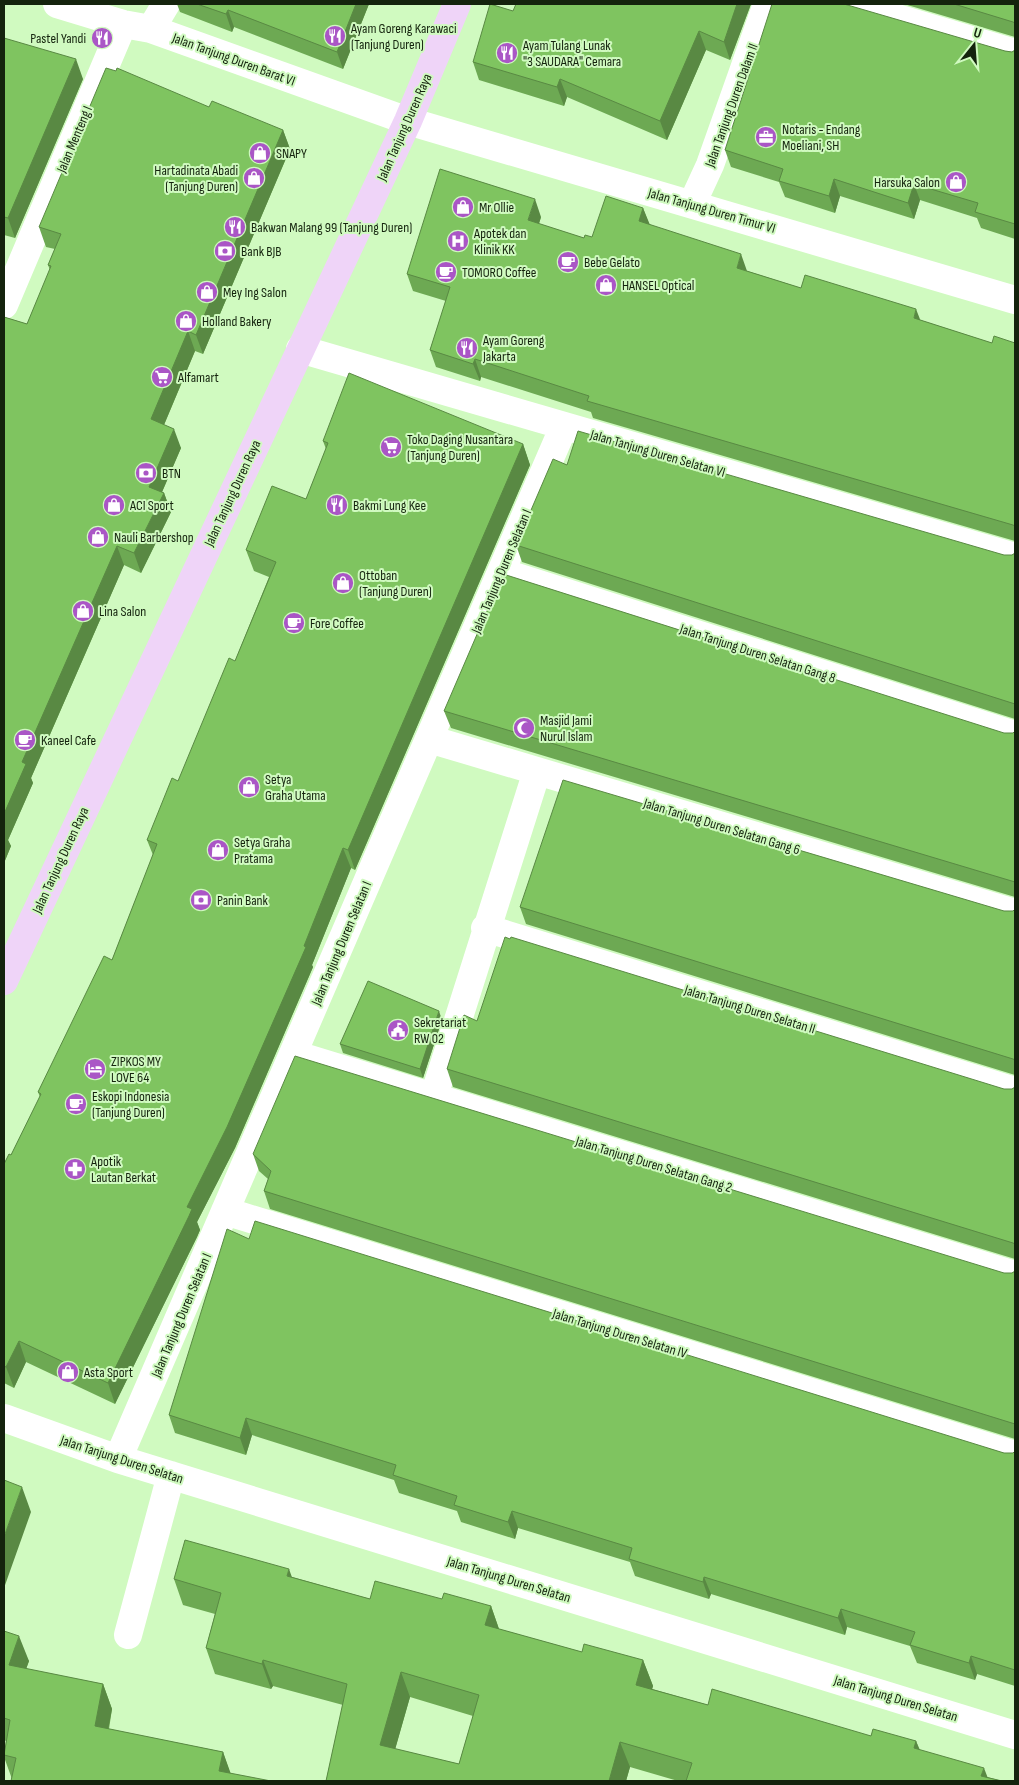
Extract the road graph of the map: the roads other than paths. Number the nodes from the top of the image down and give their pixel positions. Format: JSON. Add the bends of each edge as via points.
{"nodes":[{"id":1,"x":57,"y":4,"type":"edge"},
{"id":2,"x":166,"y":4,"type":"edge"},
{"id":3,"x":457,"y":4,"type":"edge"},
{"id":4,"x":768,"y":4,"type":"edge"},
{"id":5,"x":850,"y":4,"type":"edge"},
{"id":6,"x":123,"y":24,"type":"junction"},
{"id":7,"x":151,"y":30,"type":"junction"},
{"id":8,"x":1015,"y":53,"type":"edge"},
{"id":9,"x":408,"y":121,"type":"junction"},
{"id":10,"x":692,"y":204,"type":"junction"},
{"id":11,"x":15,"y":250,"type":"edge"},
{"id":12,"x":1015,"y":300,"type":"edge"},
{"id":13,"x":4,"y":305,"type":"edge"},
{"id":14,"x":300,"y":349,"type":"junction"},
{"id":15,"x":564,"y":426,"type":"junction"},
{"id":16,"x":1015,"y":557,"type":"edge"},
{"id":17,"x":501,"y":572,"type":"junction"},
{"id":18,"x":1015,"y":735,"type":"edge"},
{"id":19,"x":429,"y":739,"type":"junction"},
{"id":20,"x":537,"y":771,"type":"junction"},
{"id":21,"x":1015,"y":913,"type":"edge"},
{"id":22,"x":485,"y":928,"type":"junction"},
{"id":23,"x":6,"y":972,"type":"edge"},
{"id":24,"x":293,"y":1054,"type":"junction"},
{"id":25,"x":1015,"y":1091,"type":"edge"},
{"id":26,"x":434,"y":1096,"type":"junction"},
{"id":27,"x":226,"y":1211,"type":"junction"},
{"id":28,"x":1015,"y":1275,"type":"edge"},
{"id":29,"x":4,"y":1418,"type":"edge"},
{"id":30,"x":1015,"y":1455,"type":"edge"},
{"id":31,"x":118,"y":1459,"type":"junction"},
{"id":32,"x":171,"y":1475,"type":"junction"},
{"id":33,"x":128,"y":1635,"type":"dead end"},
{"id":34,"x":1015,"y":1735,"type":"edge"}],
"edges":[{"from":1,"to":6,"type":"street","name":"Jalan Tanjung Duren Barat VI"},
{"from":2,"to":7,"type":"street"},
{"from":3,"to":9,"type":"main road","name":"Jalan Tanjung Duren Raya"},
{"from":4,"to":10,"type":"street","name":"Jalan Tanjung Duren Dalam II","via":[[710,165]]},
{"from":5,"to":8,"type":"street"},
{"from":6,"to":7,"type":"street","name":"Jalan Tanjung Duren Barat VI"},
{"from":6,"to":11,"type":"street","name":"Jalan Menteng I"},
{"from":7,"to":9,"type":"street","name":"Jalan Tanjung Duren Barat VI"},
{"from":9,"to":10,"type":"street","name":"Jalan Tanjung Duren Timur VI"},
{"from":9,"to":14,"type":"main road","name":"Jalan Tanjung Duren Raya"},
{"from":10,"to":12,"type":"street","name":"Jalan Tanjung Duren Timur VI"},
{"from":11,"to":13,"type":"street","name":"Jalan Menteng I"},
{"from":14,"to":15,"type":"street","name":"Jalan Tanjung Duren Selatan VI"},
{"from":14,"to":23,"type":"main road","name":"Jalan Tanjung Duren Raya"},
{"from":15,"to":16,"type":"street","name":"Jalan Tanjung Duren Selatan VI"},
{"from":15,"to":17,"type":"street","name":"Jalan Tanjung Duren Selatan I"},
{"from":17,"to":18,"type":"street","name":"Jalan Tanjung Duren Selatan Gang 8"},
{"from":17,"to":19,"type":"street","name":"Jalan Tanjung Duren Selatan I"},
{"from":19,"to":20,"type":"street","name":"Jalan Tanjung Duren Selatan Gang 6"},
{"from":19,"to":24,"type":"street","name":"Jalan Tanjung Duren Selatan I"},
{"from":20,"to":21,"type":"street","name":"Jalan Tanjung Duren Selatan Gang 6"},
{"from":20,"to":22,"type":"street"},
{"from":22,"to":25,"type":"street","name":"Jalan Tanjung Duren Selatan II"},
{"from":22,"to":26,"type":"street"},
{"from":24,"to":26,"type":"street","name":"Jalan Tanjung Duren Selatan Gang 2"},
{"from":24,"to":27,"type":"street","name":"Jalan Tanjung Duren Selatan I"},
{"from":26,"to":28,"type":"street","name":"Jalan Tanjung Duren Selatan Gang 2"},
{"from":27,"to":30,"type":"street","name":"Jalan Tanjung Duren Selatan IV"},
{"from":27,"to":31,"type":"street","name":"Jalan Tanjung Duren Selatan I"},
{"from":29,"to":31,"type":"street","name":"Jalan Tanjung Duren Selatan"},
{"from":31,"to":32,"type":"street","name":"Jalan Tanjung Duren Selatan"},
{"from":32,"to":33,"type":"street"},
{"from":32,"to":34,"type":"street","name":"Jalan Tanjung Duren Selatan"}]}
